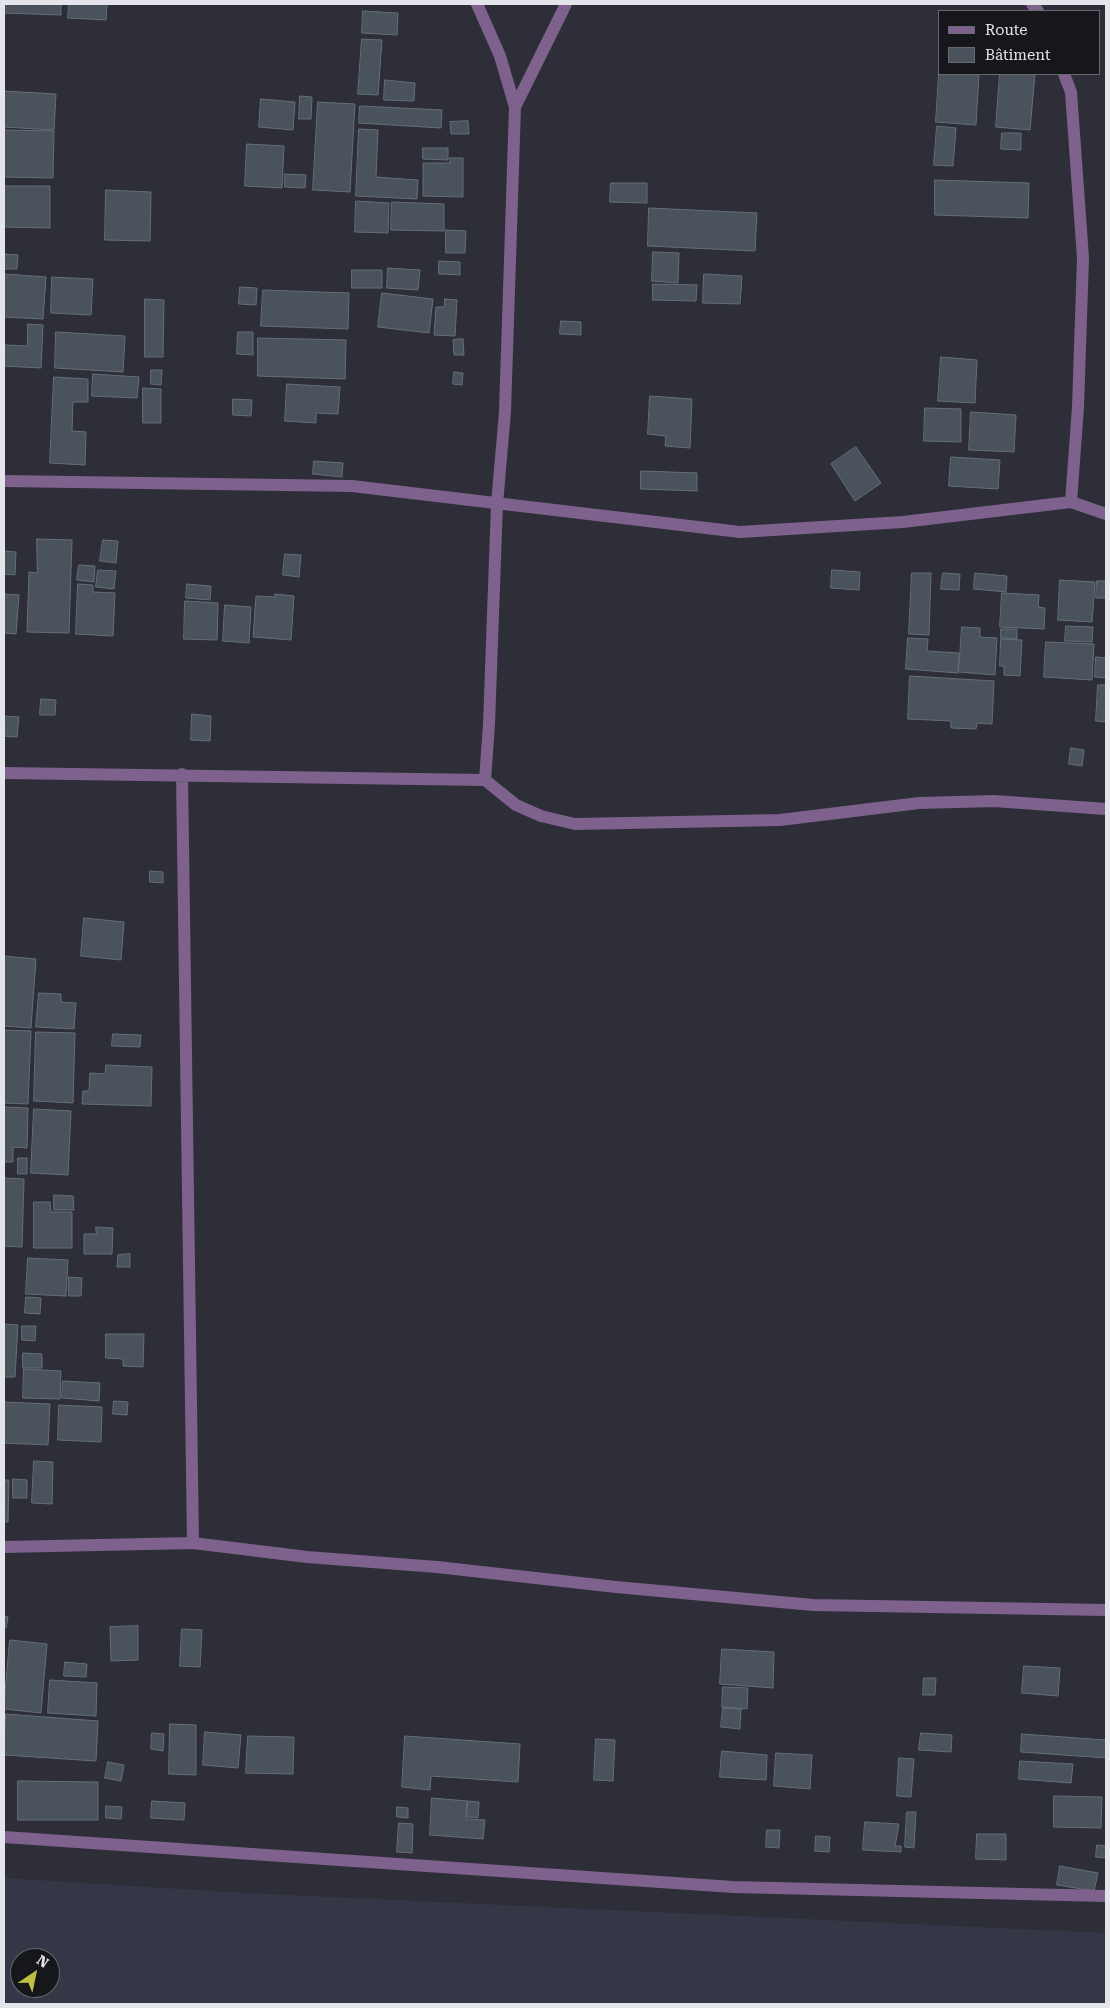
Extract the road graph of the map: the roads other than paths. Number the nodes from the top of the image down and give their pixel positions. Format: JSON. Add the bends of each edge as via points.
{"nodes":[{"id":1,"x":477,"y":4,"type":"edge"},
{"id":2,"x":566,"y":4,"type":"edge"},
{"id":3,"x":1064,"y":75,"type":"edge"},
{"id":4,"x":515,"y":107,"type":"junction"},
{"id":5,"x":4,"y":481,"type":"edge"},
{"id":6,"x":1071,"y":502,"type":"junction"},
{"id":7,"x":497,"y":504,"type":"junction"},
{"id":8,"x":1106,"y":514,"type":"edge"},
{"id":9,"x":4,"y":773,"type":"edge"},
{"id":10,"x":182,"y":774,"type":"junction"},
{"id":11,"x":485,"y":780,"type":"junction"},
{"id":12,"x":1106,"y":809,"type":"edge"},
{"id":13,"x":193,"y":1543,"type":"junction"},
{"id":14,"x":4,"y":1547,"type":"edge"},
{"id":15,"x":1106,"y":1610,"type":"edge"},
{"id":16,"x":4,"y":1837,"type":"edge"},
{"id":17,"x":1106,"y":1896,"type":"edge"}],
"edges":[{"from":1,"to":4,"type":"street","via":[[500,56]]},
{"from":2,"to":4,"type":"street"},
{"from":3,"to":6,"type":"street","via":[[1071,92],[1083,258],[1079,397]]},
{"from":4,"to":7,"type":"street","via":[[508,365]]},
{"from":5,"to":7,"type":"street","via":[[352,486]]},
{"from":6,"to":7,"type":"street","via":[[903,522],[740,532]]},
{"from":6,"to":8,"type":"street"},
{"from":7,"to":11,"type":"street"},
{"from":9,"to":10,"type":"street"},
{"from":10,"to":11,"type":"street"},
{"from":10,"to":13,"type":"street"},
{"from":11,"to":12,"type":"street","via":[[516,805],[541,816],[575,824],[780,820],[918,802],[994,802]]},
{"from":13,"to":14,"type":"street"},
{"from":13,"to":15,"type":"street","via":[[307,1558],[438,1567],[814,1605]]},
{"from":16,"to":17,"type":"street","via":[[733,1888]]}]}
